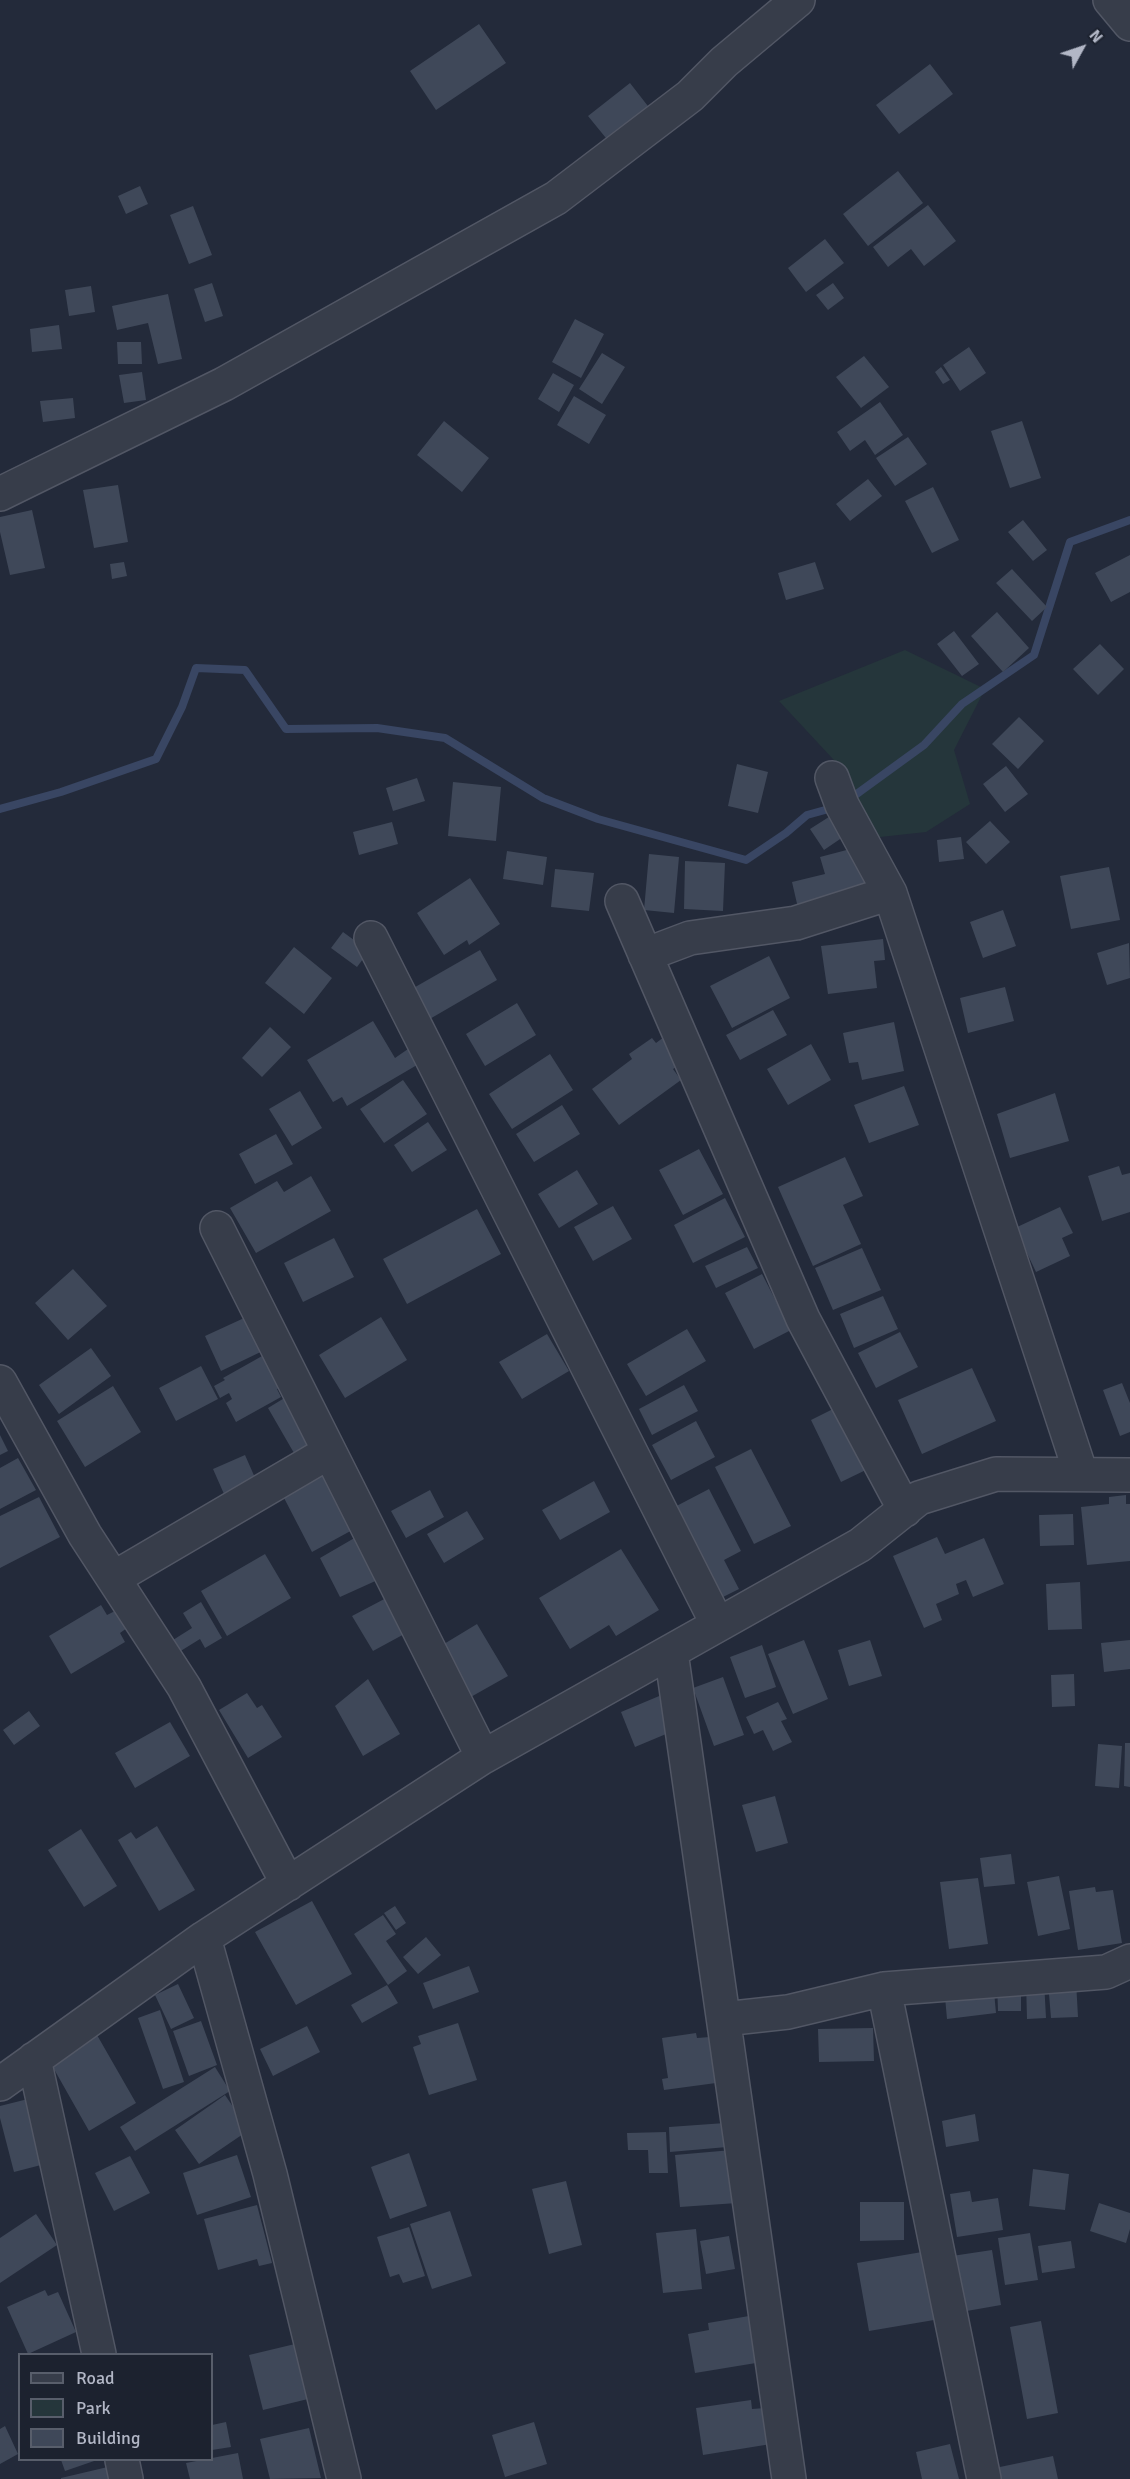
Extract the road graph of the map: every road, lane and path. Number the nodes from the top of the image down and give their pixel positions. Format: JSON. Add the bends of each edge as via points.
{"nodes":[{"id":1,"x":798,"y":0,"type":"edge"},
{"id":2,"x":1110,"y":0,"type":"edge"},
{"id":3,"x":1130,"y":24,"type":"edge"},
{"id":4,"x":0,"y":494,"type":"edge"},
{"id":5,"x":832,"y":778,"type":"dead end"},
{"id":6,"x":890,"y":893,"type":"junction"},
{"id":7,"x":622,"y":901,"type":"dead end"},
{"id":8,"x":371,"y":938,"type":"dead end"},
{"id":9,"x":645,"y":955,"type":"junction"},
{"id":10,"x":216,"y":1228,"type":"dead end"},
{"id":11,"x":0,"y":1382,"type":"edge"},
{"id":12,"x":329,"y":1452,"type":"junction"},
{"id":13,"x":1081,"y":1474,"type":"junction"},
{"id":14,"x":1130,"y":1475,"type":"edge"},
{"id":15,"x":905,"y":1510,"type":"junction"},
{"id":16,"x":114,"y":1578,"type":"junction"},
{"id":17,"x":718,"y":1625,"type":"junction"},
{"id":18,"x":671,"y":1652,"type":"junction"},
{"id":19,"x":483,"y":1757,"type":"junction"},
{"id":20,"x":288,"y":1884,"type":"junction"},
{"id":21,"x":204,"y":1938,"type":"junction"},
{"id":22,"x":1130,"y":1961,"type":"edge"},
{"id":23,"x":884,"y":1989,"type":"junction"},
{"id":24,"x":724,"y":2019,"type":"junction"},
{"id":25,"x":34,"y":2059,"type":"junction"},
{"id":26,"x":0,"y":2084,"type":"edge"},
{"id":27,"x":99,"y":2353,"type":"edge"},
{"id":28,"x":122,"y":2461,"type":"edge"},
{"id":29,"x":126,"y":2479,"type":"edge"},
{"id":30,"x":344,"y":2479,"type":"edge"},
{"id":31,"x":789,"y":2479,"type":"edge"},
{"id":32,"x":984,"y":2479,"type":"edge"}],
"edges":[{"from":1,"to":4,"type":"street","via":[[690,96],[556,198],[224,384]]},
{"from":2,"to":3,"type":"street"},
{"from":5,"to":6,"type":"street","via":[[842,805]]},
{"from":6,"to":9,"type":"street","via":[[796,923],[690,938]]},
{"from":6,"to":13,"type":"street"},
{"from":7,"to":9,"type":"street"},
{"from":8,"to":17,"type":"street"},
{"from":9,"to":15,"type":"street","via":[[803,1319]]},
{"from":10,"to":12,"type":"street"},
{"from":11,"to":16,"type":"street","via":[[85,1535]]},
{"from":12,"to":16,"type":"street"},
{"from":12,"to":19,"type":"street"},
{"from":13,"to":14,"type":"street"},
{"from":13,"to":15,"type":"street","via":[[996,1474],[919,1498]]},
{"from":15,"to":17,"type":"street","via":[[860,1545]]},
{"from":16,"to":20,"type":"street","via":[[184,1687]]},
{"from":17,"to":18,"type":"street"},
{"from":18,"to":19,"type":"street"},
{"from":18,"to":24,"type":"street"},
{"from":19,"to":20,"type":"street"},
{"from":20,"to":21,"type":"street"},
{"from":21,"to":25,"type":"street"},
{"from":21,"to":30,"type":"street","via":[[270,2174]]},
{"from":22,"to":23,"type":"street","via":[[1106,1971]]},
{"from":23,"to":24,"type":"street","via":[[788,2012]]},
{"from":23,"to":32,"type":"street"},
{"from":24,"to":31,"type":"street"},
{"from":25,"to":26,"type":"street"},
{"from":25,"to":27,"type":"street"},
{"from":28,"to":29,"type":"street"}]}
